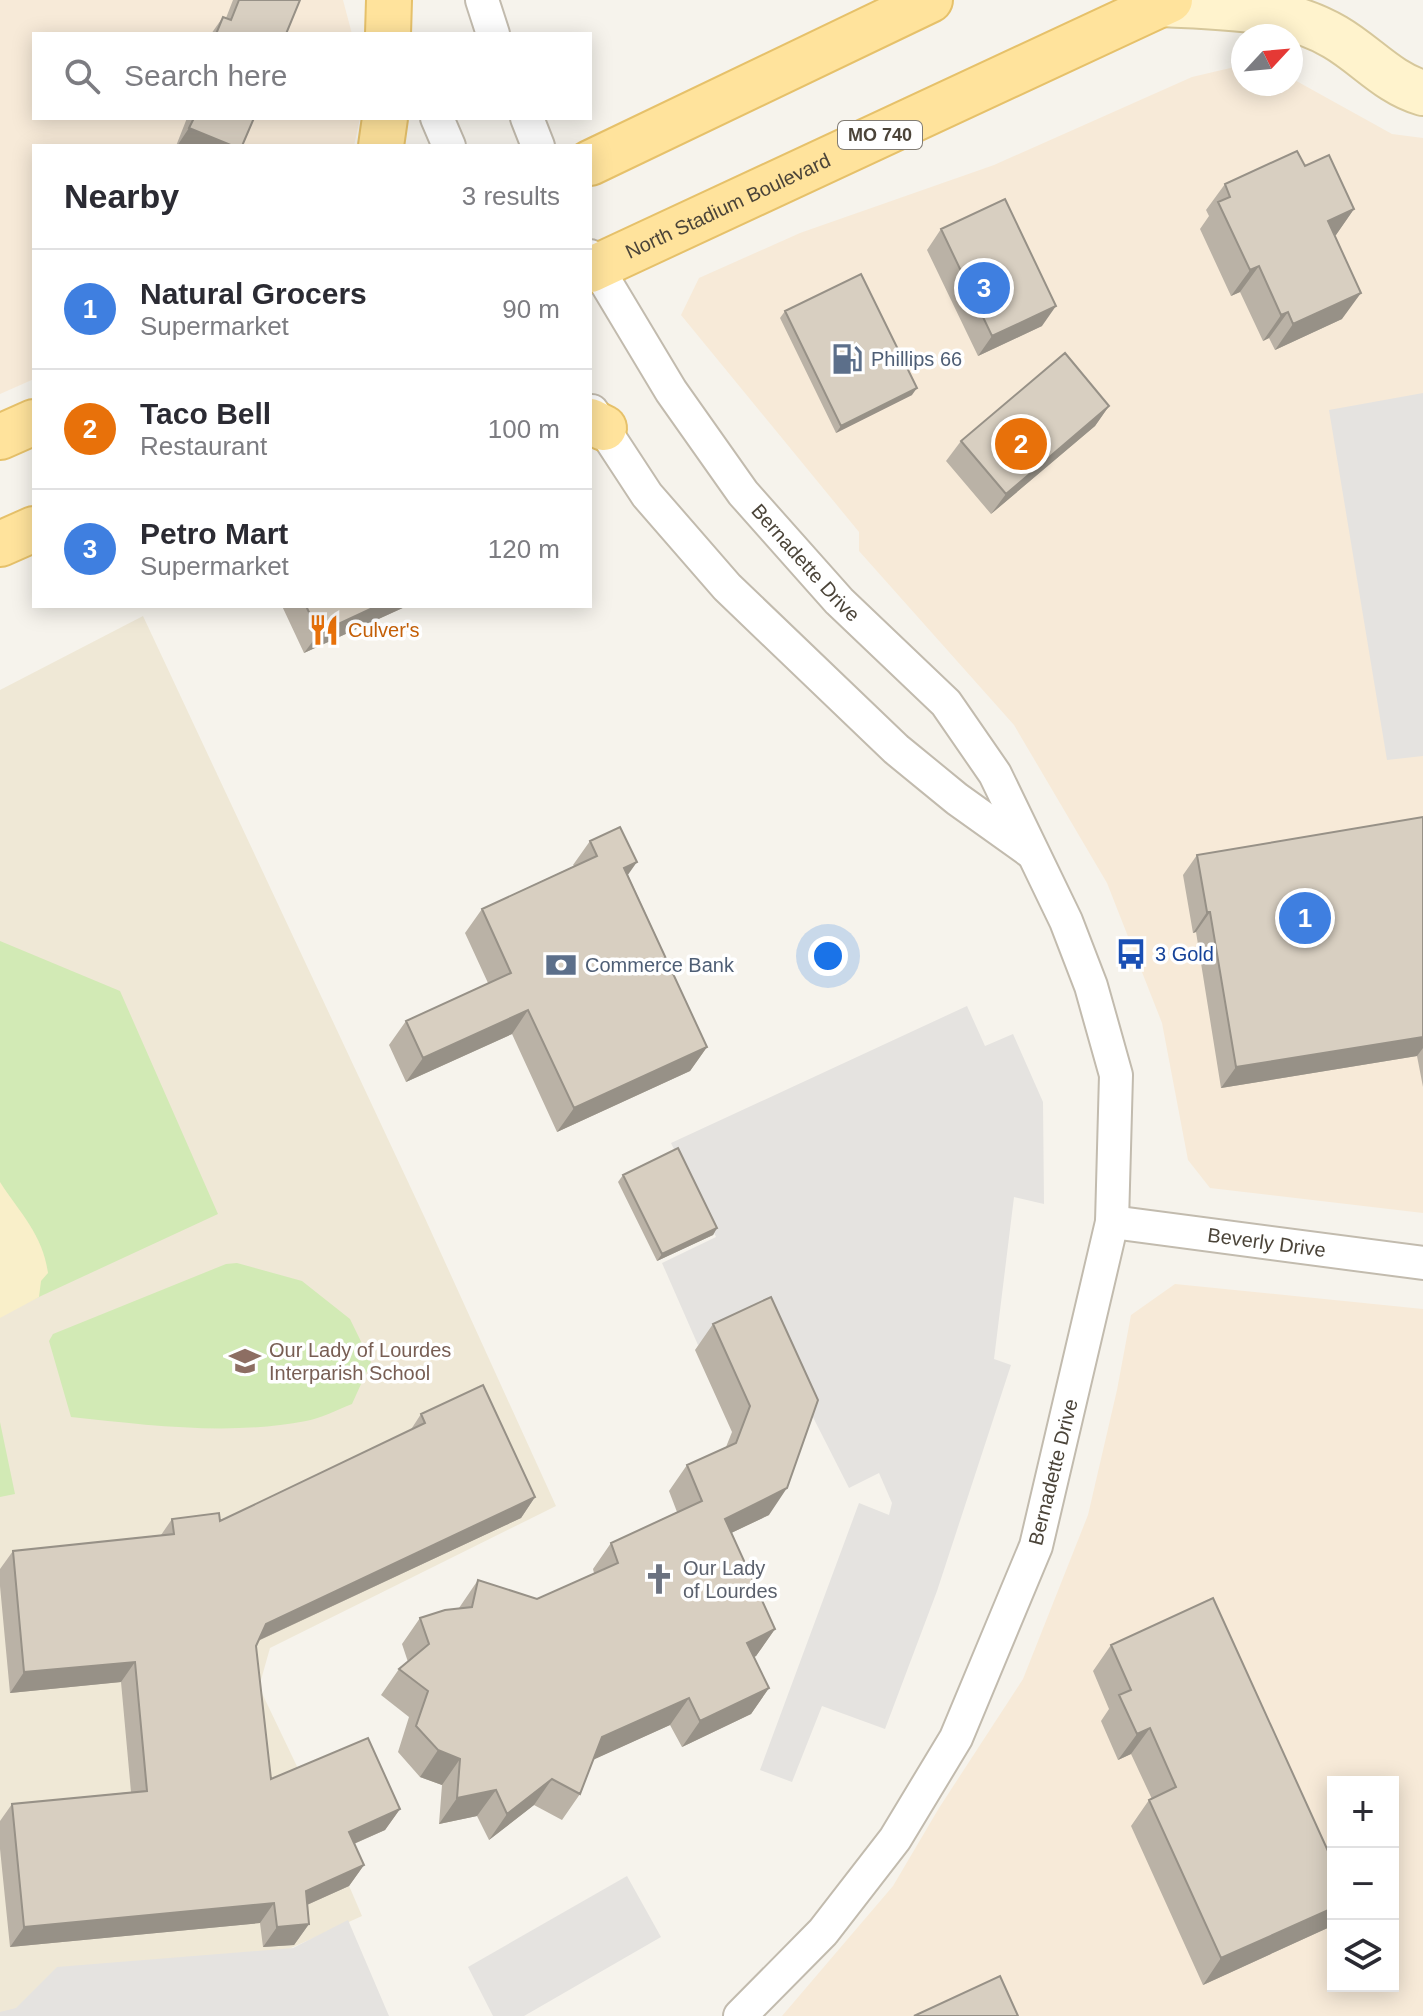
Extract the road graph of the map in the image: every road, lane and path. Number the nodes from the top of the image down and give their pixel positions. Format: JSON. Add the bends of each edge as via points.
{"nodes":[{"id":1,"x":389,"y":0,"type":"edge"},
{"id":2,"x":396,"y":0,"type":"edge"},
{"id":3,"x":482,"y":0,"type":"edge"},
{"id":4,"x":930,"y":0,"type":"edge"},
{"id":5,"x":1166,"y":2,"type":"edge"},
{"id":6,"x":388,"y":32,"type":"edge"},
{"id":7,"x":405,"y":32,"type":"edge"},
{"id":8,"x":492,"y":32,"type":"edge"},
{"id":9,"x":1423,"y":93,"type":"edge"},
{"id":10,"x":385,"y":120,"type":"edge"},
{"id":11,"x":438,"y":120,"type":"edge"},
{"id":12,"x":528,"y":120,"type":"edge"},
{"id":13,"x":381,"y":144,"type":"edge"},
{"id":14,"x":448,"y":144,"type":"edge"},
{"id":15,"x":537,"y":144,"type":"edge"},
{"id":16,"x":592,"y":162,"type":"edge"},
{"id":17,"x":592,"y":265,"type":"edge"},
{"id":18,"x":595,"y":419,"type":"edge"},
{"id":19,"x":32,"y":423,"type":"edge"},
{"id":20,"x":0,"y":437,"type":"edge"},
{"id":21,"x":32,"y":530,"type":"edge"},
{"id":22,"x":0,"y":544,"type":"edge"},
{"id":23,"x":1036,"y":856,"type":"junction"},
{"id":24,"x":1112,"y":1222,"type":"junction"},
{"id":25,"x":1423,"y":1263,"type":"edge"},
{"id":26,"x":740,"y":2016,"type":"edge"}],
"edges":[{"from":1,"to":6,"type":"main road"},
{"from":2,"to":7,"type":"street"},
{"from":3,"to":8,"type":"street"},
{"from":4,"to":16,"type":"main road"},
{"from":5,"to":9,"type":"street","via":[[1256,10],[1304,22],[1336,38],[1403,87]]},
{"from":5,"to":17,"type":"main road","name":"North Stadium Boulevard","number":"MO 740"},
{"from":10,"to":13,"type":"main road"},
{"from":11,"to":14,"type":"street"},
{"from":12,"to":15,"type":"street"},
{"from":17,"to":23,"type":"street","name":"Bernadette Drive","via":[[743,493],[839,601],[946,703],[995,774]]},
{"from":18,"to":23,"type":"street","name":"Bernadette Drive","via":[[647,495],[727,587],[896,749]]},
{"from":19,"to":20,"type":"main road"},
{"from":21,"to":22,"type":"main road"},
{"from":23,"to":24,"type":"street","name":"Bernadette Drive","via":[[1091,986],[1116,1075]]},
{"from":24,"to":25,"type":"street","name":"Beverly Drive"},
{"from":24,"to":26,"type":"street","name":"Bernadette Drive","via":[[1036,1546],[956,1738],[895,1839],[832,1920]]}]}
